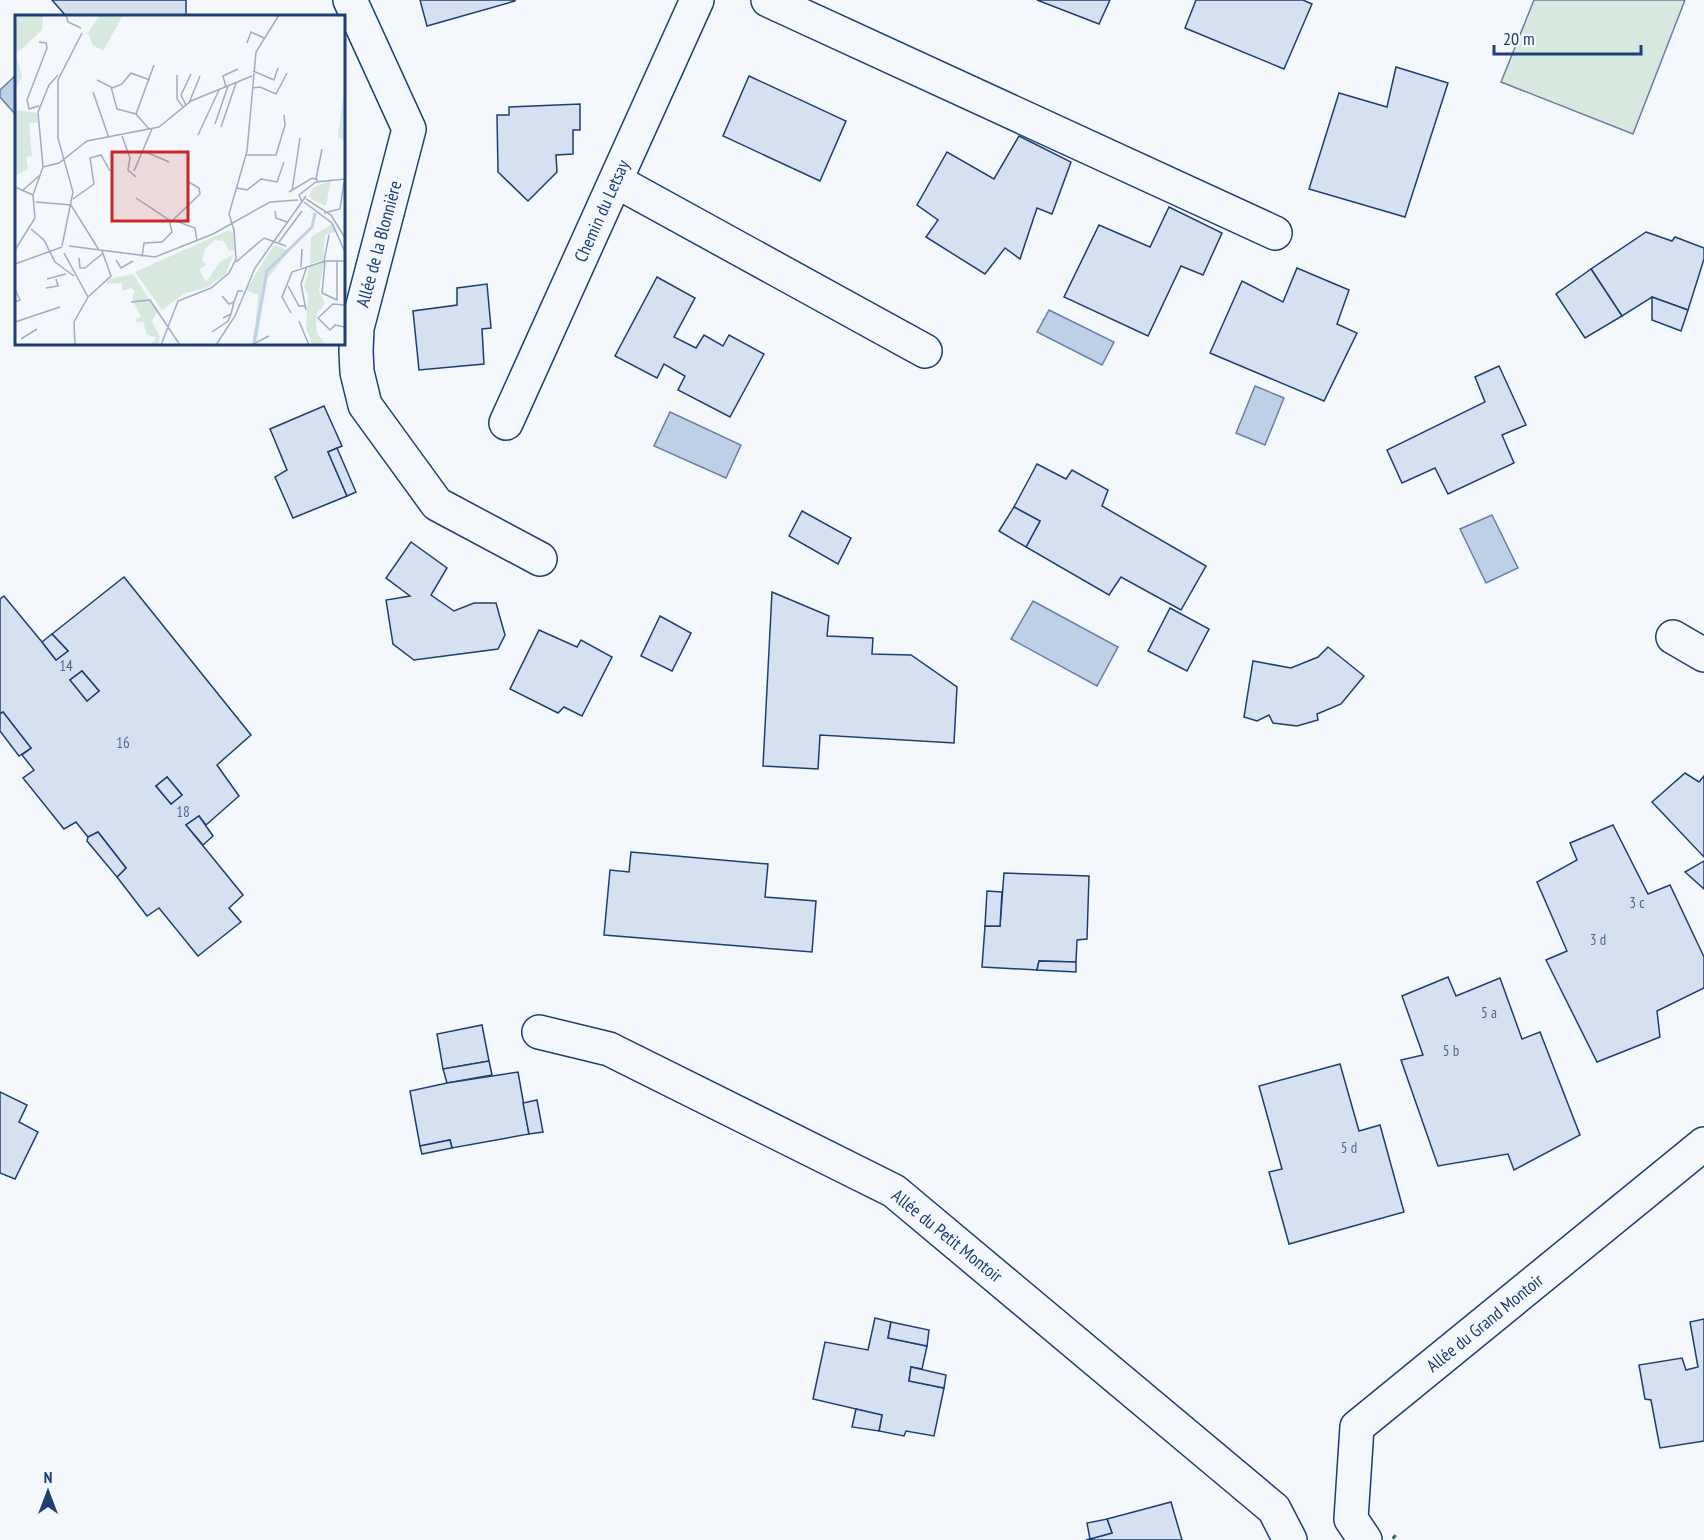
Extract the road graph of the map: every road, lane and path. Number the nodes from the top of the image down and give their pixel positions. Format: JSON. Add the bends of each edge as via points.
{"nodes":[{"id":1,"x":350,"y":0,"type":"edge"},
{"id":2,"x":697,"y":0,"type":"edge"},
{"id":3,"x":768,"y":0,"type":"edge"},
{"id":4,"x":616,"y":181,"type":"junction"},
{"id":5,"x":1275,"y":233,"type":"dead end"},
{"id":6,"x":925,"y":351,"type":"dead end"},
{"id":7,"x":506,"y":423,"type":"dead end"},
{"id":8,"x":540,"y":559,"type":"dead end"},
{"id":9,"x":1673,"y":637,"type":"dead end"},
{"id":10,"x":1704,"y":655,"type":"edge"},
{"id":11,"x":539,"y":1032,"type":"dead end"},
{"id":12,"x":1704,"y":1144,"type":"edge"},
{"id":13,"x":1290,"y":1540,"type":"edge"},
{"id":14,"x":1365,"y":1540,"type":"edge"}],
"edges":[{"from":1,"to":8,"type":"street","name":"Allée de la Blonnière","via":[[409,129],[357,328],[357,372],[365,405],[437,504]]},
{"from":2,"to":4,"type":"street","name":"Chemin du Letsay"},
{"from":3,"to":5,"type":"street"},
{"from":4,"to":6,"type":"street"},
{"from":4,"to":7,"type":"street","name":"Chemin du Letsay"},
{"from":9,"to":10,"type":"street"},
{"from":11,"to":13,"type":"street","name":"Allée du Petit Montoir","via":[[609,1049],[894,1191],[1274,1509]]},
{"from":12,"to":14,"type":"street","name":"Allée du Grand Montoir","via":[[1357,1427],[1351,1518]]}]}
